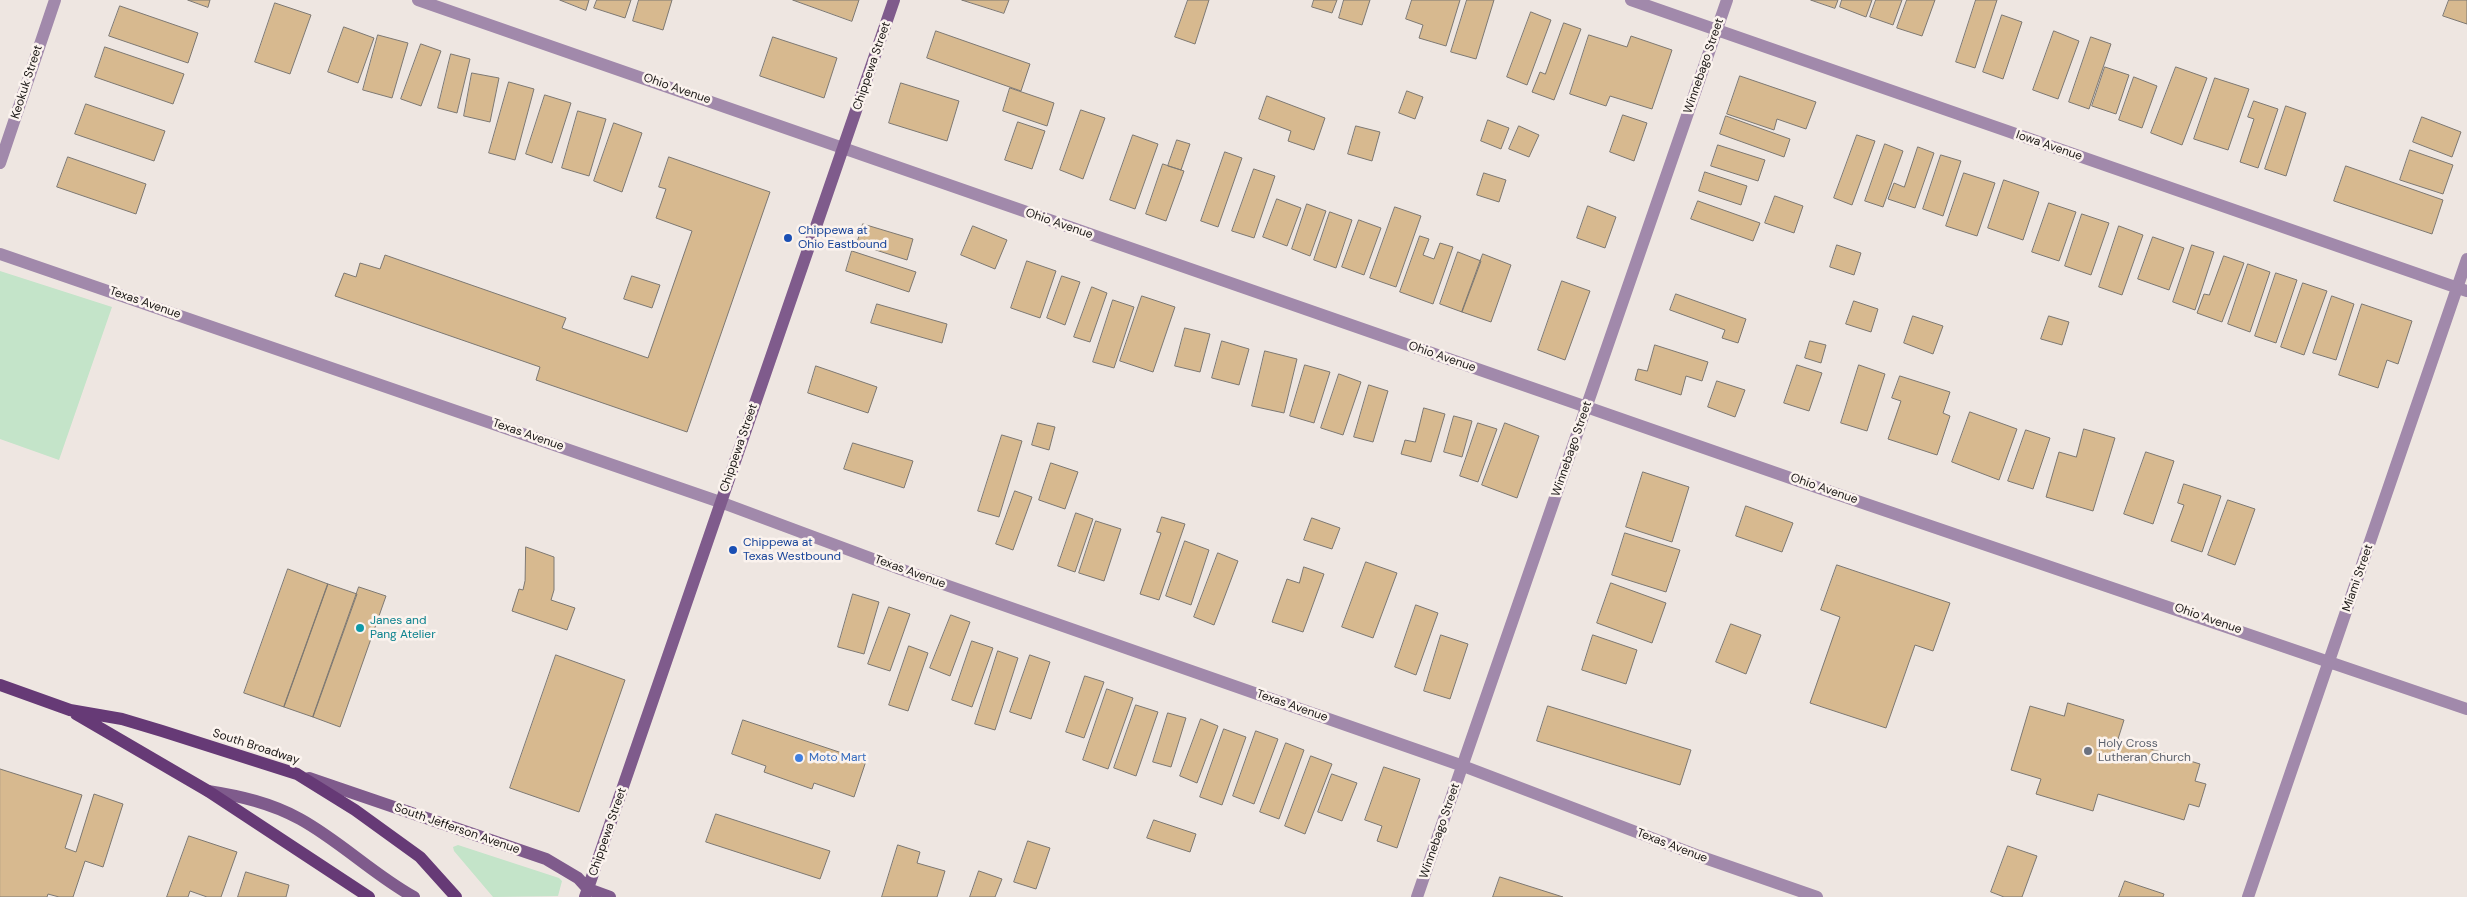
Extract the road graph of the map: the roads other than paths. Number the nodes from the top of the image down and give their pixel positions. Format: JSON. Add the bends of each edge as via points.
{"nodes":[{"id":1,"x":54,"y":0,"type":"edge"},
{"id":2,"x":418,"y":0,"type":"edge"},
{"id":3,"x":894,"y":0,"type":"edge"},
{"id":4,"x":1631,"y":0,"type":"edge"},
{"id":5,"x":1727,"y":0,"type":"edge"},
{"id":6,"x":1717,"y":30,"type":"junction"},
{"id":7,"x":844,"y":147,"type":"junction"},
{"id":8,"x":0,"y":164,"type":"edge"},
{"id":9,"x":0,"y":254,"type":"edge"},
{"id":10,"x":2467,"y":259,"type":"edge"},
{"id":11,"x":2462,"y":289,"type":"edge"},
{"id":12,"x":1587,"y":407,"type":"junction"},
{"id":13,"x":720,"y":502,"type":"junction"},
{"id":14,"x":2330,"y":660,"type":"junction"},
{"id":15,"x":0,"y":685,"type":"edge"},
{"id":16,"x":2467,"y":709,"type":"edge"},
{"id":17,"x":70,"y":710,"type":"junction"},
{"id":18,"x":1463,"y":766,"type":"junction"},
{"id":19,"x":297,"y":774,"type":"junction"},
{"id":20,"x":208,"y":791,"type":"junction"},
{"id":21,"x":584,"y":894,"type":"edge"},
{"id":22,"x":369,"y":897,"type":"edge"},
{"id":23,"x":414,"y":897,"type":"edge"},
{"id":24,"x":456,"y":897,"type":"edge"},
{"id":25,"x":610,"y":897,"type":"edge"},
{"id":26,"x":1418,"y":897,"type":"edge"},
{"id":27,"x":1817,"y":897,"type":"edge"},
{"id":28,"x":2248,"y":897,"type":"edge"}],
"edges":[{"from":1,"to":8,"type":"street","name":"Keokuk Street"},
{"from":2,"to":7,"type":"street","name":"Ohio Avenue"},
{"from":3,"to":7,"type":"main road","name":"Chippewa Street"},
{"from":4,"to":6,"type":"street","name":"Iowa Avenue"},
{"from":5,"to":6,"type":"street","name":"Winnebago Street"},
{"from":6,"to":11,"type":"street","name":"Iowa Avenue"},
{"from":6,"to":12,"type":"street","name":"Winnebago Street"},
{"from":7,"to":12,"type":"street","name":"Ohio Avenue"},
{"from":7,"to":13,"type":"main road","name":"Chippewa Street"},
{"from":9,"to":13,"type":"street","name":"Texas Avenue"},
{"from":10,"to":11,"type":"street","name":"Miami Street"},
{"from":11,"to":14,"type":"street","name":"Miami Street"},
{"from":12,"to":14,"type":"street","name":"Ohio Avenue"},
{"from":12,"to":18,"type":"street","name":"Winnebago Street"},
{"from":13,"to":18,"type":"street","name":"Texas Avenue"},
{"from":13,"to":21,"type":"main road","name":"Chippewa Street"},
{"from":14,"to":16,"type":"street","name":"Ohio Avenue"},
{"from":14,"to":28,"type":"street","name":"Miami Street"},
{"from":15,"to":17,"type":"main road","name":"South Broadway"},
{"from":17,"to":19,"type":"main road","name":"South Broadway","via":[[162,731]]},
{"from":17,"to":20,"type":"main road","name":"South Broadway"},
{"from":18,"to":26,"type":"street","name":"Winnebago Street"},
{"from":18,"to":27,"type":"street","name":"Texas Avenue","via":[[1699,856]]},
{"from":19,"to":21,"type":"main road","name":"South Jefferson Avenue","via":[[546,859],[578,878]]},
{"from":19,"to":24,"type":"main road","name":"South Broadway","via":[[355,810],[420,857]]},
{"from":20,"to":22,"type":"main road","name":"South Broadway"},
{"from":20,"to":23,"type":"main road","via":[[268,804],[300,819]]},
{"from":21,"to":25,"type":"main road","name":"South Jefferson Avenue"}]}
